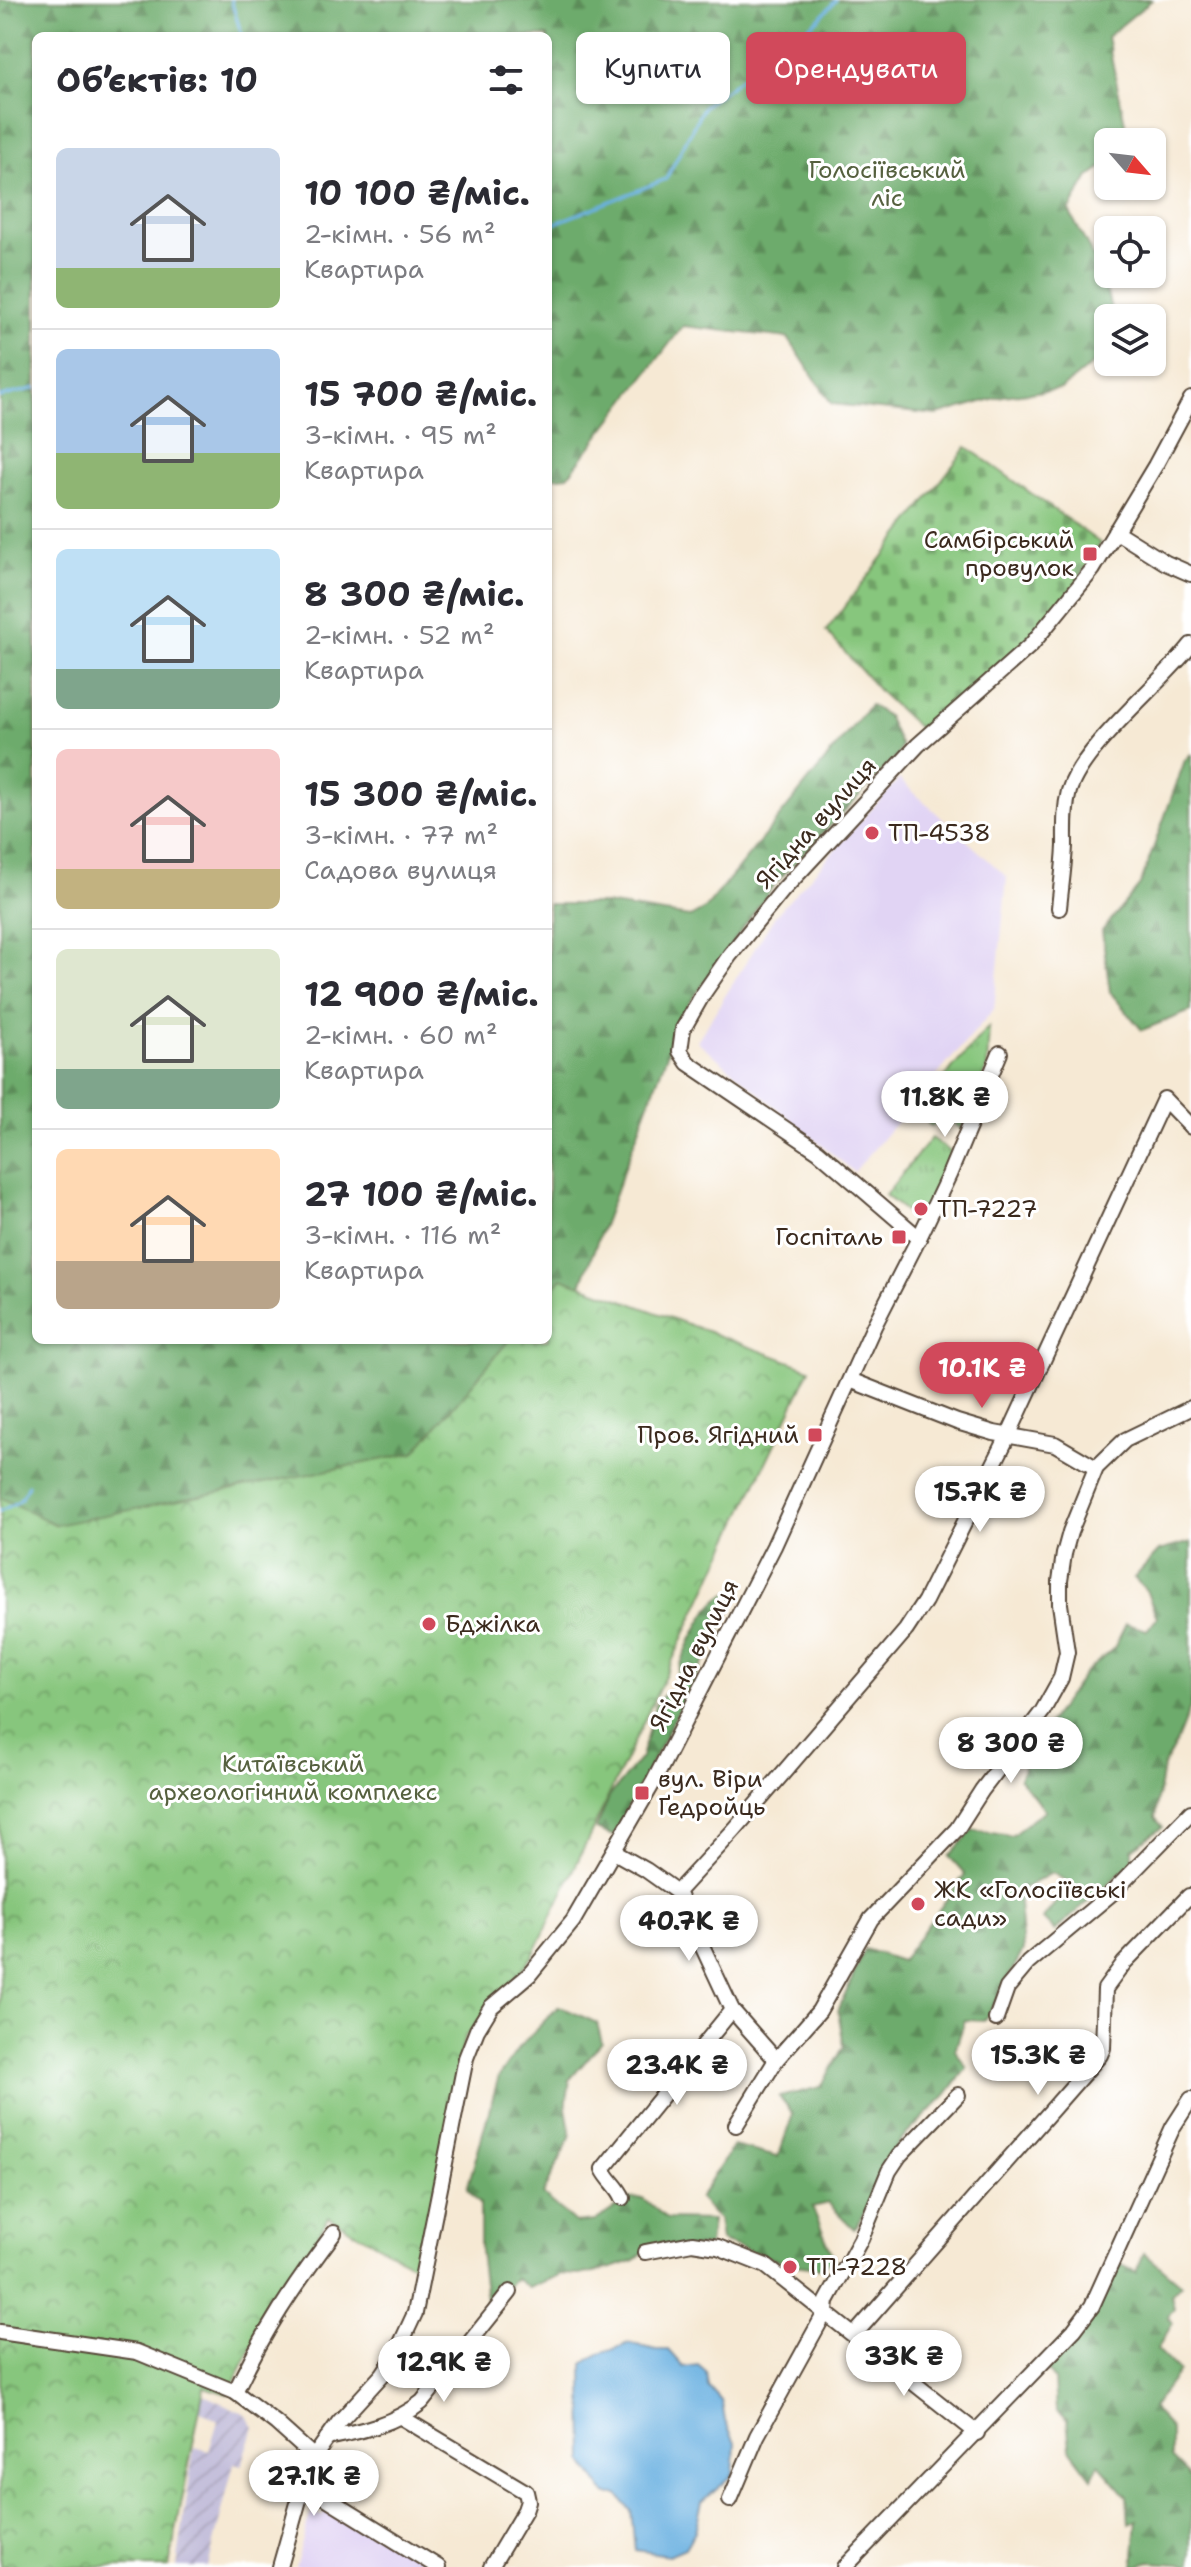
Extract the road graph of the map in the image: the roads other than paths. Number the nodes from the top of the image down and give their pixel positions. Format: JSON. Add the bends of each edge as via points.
{"nodes":[{"id":1,"x":1191,"y":399,"type":"edge"},
{"id":2,"x":1115,"y":531,"type":"junction"},
{"id":3,"x":1191,"y":574,"type":"edge"},
{"id":4,"x":1191,"y":645,"type":"edge"},
{"id":5,"x":1059,"y":908,"type":"dead end"},
{"id":6,"x":1000,"y":1053,"type":"dead end"},
{"id":7,"x":1191,"y":1127,"type":"edge"},
{"id":8,"x":919,"y":1238,"type":"junction"},
{"id":9,"x":850,"y":1380,"type":"junction"},
{"id":10,"x":1191,"y":1408,"type":"edge"},
{"id":11,"x":1008,"y":1436,"type":"junction"},
{"id":12,"x":1096,"y":1468,"type":"junction"},
{"id":13,"x":1191,"y":1812,"type":"edge"},
{"id":14,"x":614,"y":1852,"type":"junction"},
{"id":15,"x":677,"y":1892,"type":"junction"},
{"id":16,"x":1190,"y":1896,"type":"edge"},
{"id":17,"x":732,"y":2010,"type":"junction"},
{"id":18,"x":996,"y":2019,"type":"dead end"},
{"id":19,"x":776,"y":2060,"type":"junction"},
{"id":20,"x":958,"y":2095,"type":"dead end"},
{"id":21,"x":1191,"y":2099,"type":"edge"},
{"id":22,"x":736,"y":2125,"type":"dead end"},
{"id":23,"x":623,"y":2198,"type":"dead end"},
{"id":24,"x":334,"y":2233,"type":"dead end"},
{"id":25,"x":645,"y":2252,"type":"dead end"},
{"id":26,"x":510,"y":2292,"type":"dead end"},
{"id":27,"x":826,"y":2311,"type":"junction"},
{"id":28,"x":0,"y":2332,"type":"edge"},
{"id":29,"x":855,"y":2334,"type":"junction"},
{"id":30,"x":235,"y":2392,"type":"junction"},
{"id":31,"x":401,"y":2417,"type":"junction"},
{"id":32,"x":977,"y":2433,"type":"junction"},
{"id":33,"x":327,"y":2438,"type":"junction"},
{"id":34,"x":314,"y":2457,"type":"junction"},
{"id":35,"x":304,"y":2484,"type":"junction"},
{"id":36,"x":730,"y":2500,"type":"dead end"},
{"id":37,"x":280,"y":2567,"type":"edge"},
{"id":38,"x":438,"y":2567,"type":"edge"},
{"id":39,"x":491,"y":2567,"type":"edge"},
{"id":40,"x":845,"y":2567,"type":"edge"}],
"edges":[{"from":1,"to":2,"type":"street","name":"Ягідна вулиця"},
{"from":2,"to":3,"type":"street"},
{"from":2,"to":8,"type":"street","name":"Ягідна вулиця","via":[[1093,569],[1031,645],[918,745],[782,891],[730,955],[683,1029],[680,1051],[688,1063],[818,1151]]},
{"from":4,"to":5,"type":"street","via":[[1113,729],[1070,789]]},
{"from":6,"to":8,"type":"street","name":"Ягідна вулиця"},
{"from":7,"to":11,"type":"street","via":[[1164,1099]]},
{"from":8,"to":9,"type":"street","name":"Ягідна вулиця"},
{"from":9,"to":11,"type":"street"},
{"from":9,"to":14,"type":"street","name":"Ягідна вулиця","via":[[743,1608]]},
{"from":10,"to":12,"type":"street","via":[[1125,1440]]},
{"from":11,"to":12,"type":"street","via":[[1055,1444]]},
{"from":11,"to":15,"type":"street","via":[[906,1630]]},
{"from":12,"to":19,"type":"street","via":[[1064,1554],[1060,1593],[1067,1652],[1061,1678],[957,1829],[871,1919],[819,2011]]},
{"from":13,"to":18,"type":"street","via":[[1112,1893],[1028,1963],[1007,1988]]},
{"from":14,"to":15,"type":"street"},
{"from":14,"to":33,"type":"street","name":"Ягідна вулиця","via":[[573,1921],[529,1975],[491,2007],[477,2030],[466,2058],[415,2313],[383,2374]]},
{"from":15,"to":17,"type":"street"},
{"from":16,"to":29,"type":"street","via":[[1105,1989],[1100,2055]]},
{"from":17,"to":19,"type":"street"},
{"from":17,"to":23,"type":"street","via":[[603,2169]]},
{"from":19,"to":22,"type":"street"},
{"from":20,"to":27,"type":"street","via":[[889,2171]]},
{"from":21,"to":32,"type":"street","via":[[1173,2127],[1092,2306]]},
{"from":24,"to":30,"type":"street","via":[[261,2337]]},
{"from":25,"to":27,"type":"street","via":[[692,2243],[718,2247],[766,2266]]},
{"from":26,"to":31,"type":"street","via":[[422,2402]]},
{"from":27,"to":29,"type":"street"},
{"from":27,"to":36,"type":"street","via":[[757,2436]]},
{"from":28,"to":30,"type":"street","via":[[137,2352]]},
{"from":29,"to":32,"type":"street"},
{"from":30,"to":34,"type":"street"},
{"from":31,"to":33,"type":"street"},
{"from":31,"to":39,"type":"street","via":[[526,2492],[525,2510]]},
{"from":32,"to":40,"type":"street"},
{"from":33,"to":34,"type":"street","name":"Ягідна вулиця"},
{"from":34,"to":35,"type":"street","name":"Ягідна вулиця"},
{"from":35,"to":37,"type":"street","name":"Ягідна вулиця"},
{"from":35,"to":38,"type":"street"}]}
